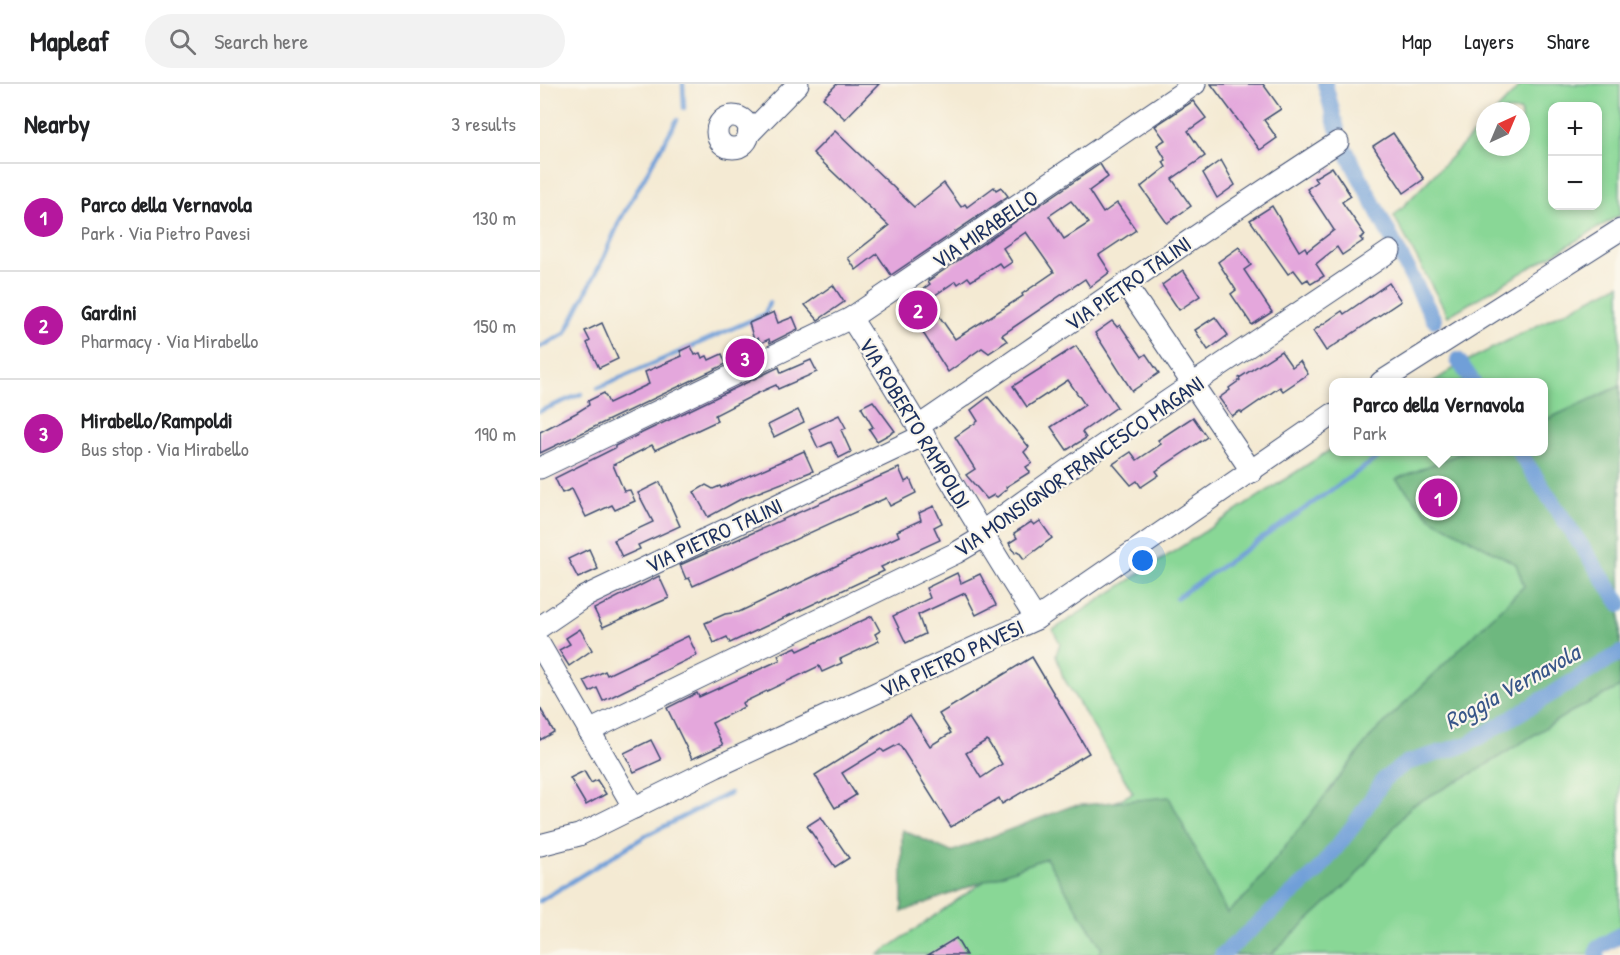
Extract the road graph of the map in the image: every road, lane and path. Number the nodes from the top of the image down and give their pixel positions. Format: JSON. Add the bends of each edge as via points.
{"nodes":[{"id":1,"x":798,"y":84,"type":"edge"},
{"id":2,"x":1195,"y":84,"type":"edge"},
{"id":3,"x":748,"y":135,"type":"dead end"},
{"id":4,"x":1338,"y":141,"type":"dead end"},
{"id":5,"x":1620,"y":230,"type":"edge"},
{"id":6,"x":1620,"y":244,"type":"edge"},
{"id":7,"x":1390,"y":250,"type":"dead end"},
{"id":8,"x":1126,"y":285,"type":"junction"},
{"id":9,"x":1518,"y":296,"type":"junction"},
{"id":10,"x":851,"y":318,"type":"junction"},
{"id":11,"x":1387,"y":378,"type":"edge"},
{"id":12,"x":1194,"y":386,"type":"junction"},
{"id":13,"x":1329,"y":417,"type":"edge"},
{"id":14,"x":921,"y":430,"type":"junction"},
{"id":15,"x":540,"y":468,"type":"edge"},
{"id":16,"x":1252,"y":472,"type":"junction"},
{"id":17,"x":983,"y":537,"type":"junction"},
{"id":18,"x":1036,"y":619,"type":"junction"},
{"id":19,"x":540,"y":627,"type":"edge"},
{"id":20,"x":540,"y":645,"type":"edge"},
{"id":21,"x":589,"y":731,"type":"junction"},
{"id":22,"x":634,"y":808,"type":"junction"},
{"id":23,"x":540,"y":845,"type":"edge"}],
"edges":[{"from":1,"to":3,"type":"street"},
{"from":2,"to":10,"type":"street","name":"VIA MIRABELLO"},
{"from":4,"to":8,"type":"street","name":"VIA PIETRO TALINI"},
{"from":5,"to":9,"type":"street"},
{"from":6,"to":9,"type":"street"},
{"from":7,"to":12,"type":"street","name":"VIA MONSIGNOR FRANCESCO MAGANI"},
{"from":8,"to":12,"type":"street"},
{"from":8,"to":14,"type":"street","name":"VIA PIETRO TALINI"},
{"from":9,"to":11,"type":"street"},
{"from":10,"to":14,"type":"street","name":"VIA ROBERTO RAMPOLDI"},
{"from":10,"to":15,"type":"street","name":"VIA MIRABELLO"},
{"from":12,"to":16,"type":"street"},
{"from":12,"to":17,"type":"street","name":"VIA MONSIGNOR FRANCESCO MAGANI","via":[[1086,455],[991,525]]},
{"from":13,"to":16,"type":"street","name":"VIA PIETRO PAVESI"},
{"from":14,"to":17,"type":"street","name":"VIA ROBERTO RAMPOLDI"},
{"from":14,"to":19,"type":"street","name":"VIA PIETRO TALINI","via":[[584,597]]},
{"from":16,"to":18,"type":"street","name":"VIA PIETRO PAVESI"},
{"from":17,"to":18,"type":"street","name":"VIA ROBERTO RAMPOLDI"},
{"from":17,"to":21,"type":"street","name":"VIA MONSIGNOR FRANCESCO MAGANI"},
{"from":18,"to":22,"type":"street","name":"VIA PIETRO PAVESI"},
{"from":20,"to":21,"type":"street"},
{"from":21,"to":22,"type":"street"},
{"from":22,"to":23,"type":"street","name":"VIA PIETRO PAVESI","via":[[579,835]]}]}
